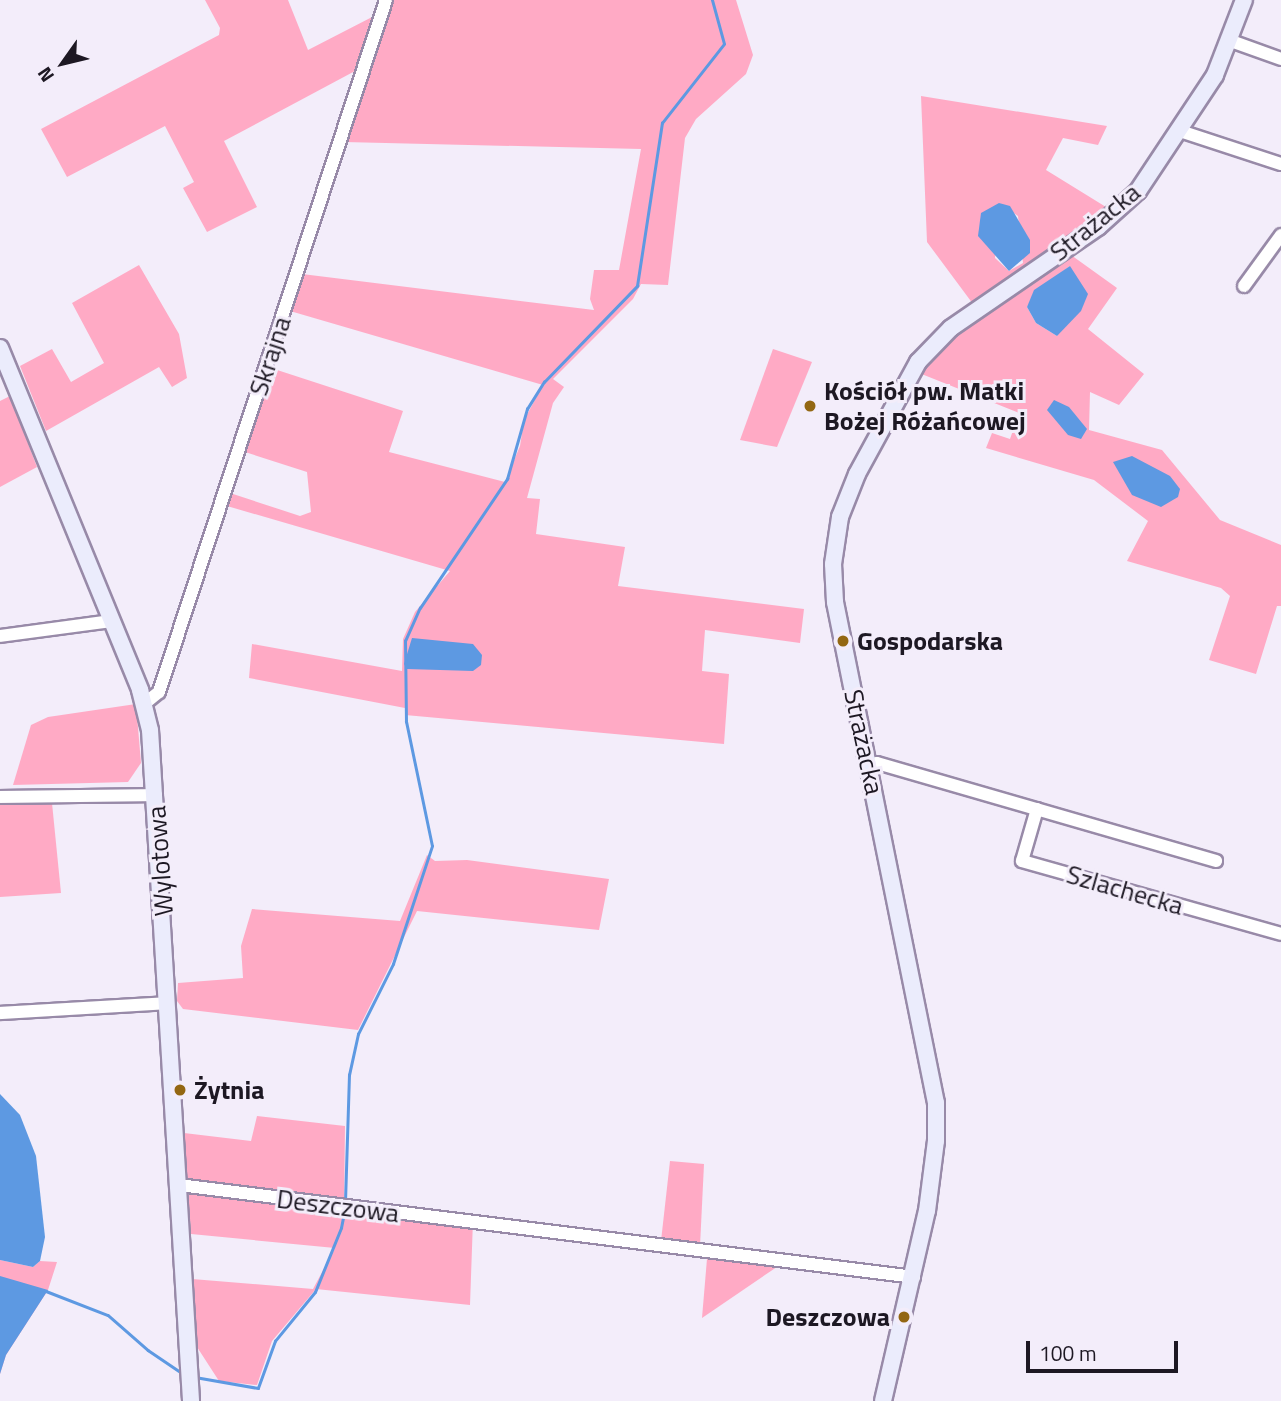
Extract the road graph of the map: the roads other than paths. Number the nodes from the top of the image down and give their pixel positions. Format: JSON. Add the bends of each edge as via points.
{"nodes":[{"id":1,"x":386,"y":0,"type":"edge"},
{"id":2,"x":1244,"y":0,"type":"edge"},
{"id":3,"x":1231,"y":41,"type":"junction"},
{"id":4,"x":1281,"y":59,"type":"edge"},
{"id":5,"x":1180,"y":131,"type":"junction"},
{"id":6,"x":1281,"y":164,"type":"edge"},
{"id":7,"x":1281,"y":235,"type":"edge"},
{"id":8,"x":1244,"y":286,"type":"dead end"},
{"id":9,"x":0,"y":348,"type":"edge"},
{"id":10,"x":111,"y":621,"type":"junction"},
{"id":11,"x":0,"y":636,"type":"edge"},
{"id":12,"x":144,"y":704,"type":"junction"},
{"id":13,"x":869,"y":765,"type":"junction"},
{"id":14,"x":156,"y":795,"type":"junction"},
{"id":15,"x":0,"y":797,"type":"edge"},
{"id":16,"x":1037,"y":809,"type":"junction"},
{"id":17,"x":1216,"y":861,"type":"dead end"},
{"id":18,"x":1281,"y":934,"type":"edge"},
{"id":19,"x":168,"y":1003,"type":"junction"},
{"id":20,"x":0,"y":1013,"type":"edge"},
{"id":21,"x":179,"y":1185,"type":"junction"},
{"id":22,"x":914,"y":1277,"type":"junction"},
{"id":23,"x":191,"y":1401,"type":"edge"},
{"id":24,"x":883,"y":1401,"type":"edge"}],
"edges":[{"from":1,"to":12,"type":"street","name":"Skrajna","via":[[159,692]]},
{"from":2,"to":3,"type":"street","name":"Strażacka"},
{"from":3,"to":4,"type":"street"},
{"from":3,"to":5,"type":"street","name":"Strażacka"},
{"from":5,"to":6,"type":"street"},
{"from":5,"to":13,"type":"street","name":"Strażacka","via":[[1147,180],[1116,212],[931,346],[904,383],[853,481],[837,528],[833,577]]},
{"from":7,"to":8,"type":"street"},
{"from":9,"to":10,"type":"street","name":"Wylotowa"},
{"from":10,"to":11,"type":"street"},
{"from":10,"to":12,"type":"street","name":"Wylotowa"},
{"from":12,"to":14,"type":"street","name":"Wylotowa"},
{"from":13,"to":16,"type":"street","via":[[877,763]]},
{"from":13,"to":22,"type":"street","name":"Strażacka","via":[[936,1103],[935,1152]]},
{"from":14,"to":15,"type":"street"},
{"from":14,"to":19,"type":"street","name":"Wylotowa"},
{"from":16,"to":17,"type":"street"},
{"from":16,"to":18,"type":"street","name":"Szlachecka","via":[[1022,861]]},
{"from":19,"to":20,"type":"street"},
{"from":19,"to":21,"type":"street","name":"Wylotowa"},
{"from":21,"to":22,"type":"street","name":"Deszczowa"},
{"from":21,"to":23,"type":"street","name":"Wylotowa"},
{"from":22,"to":24,"type":"street","name":"Strażacka"}]}
